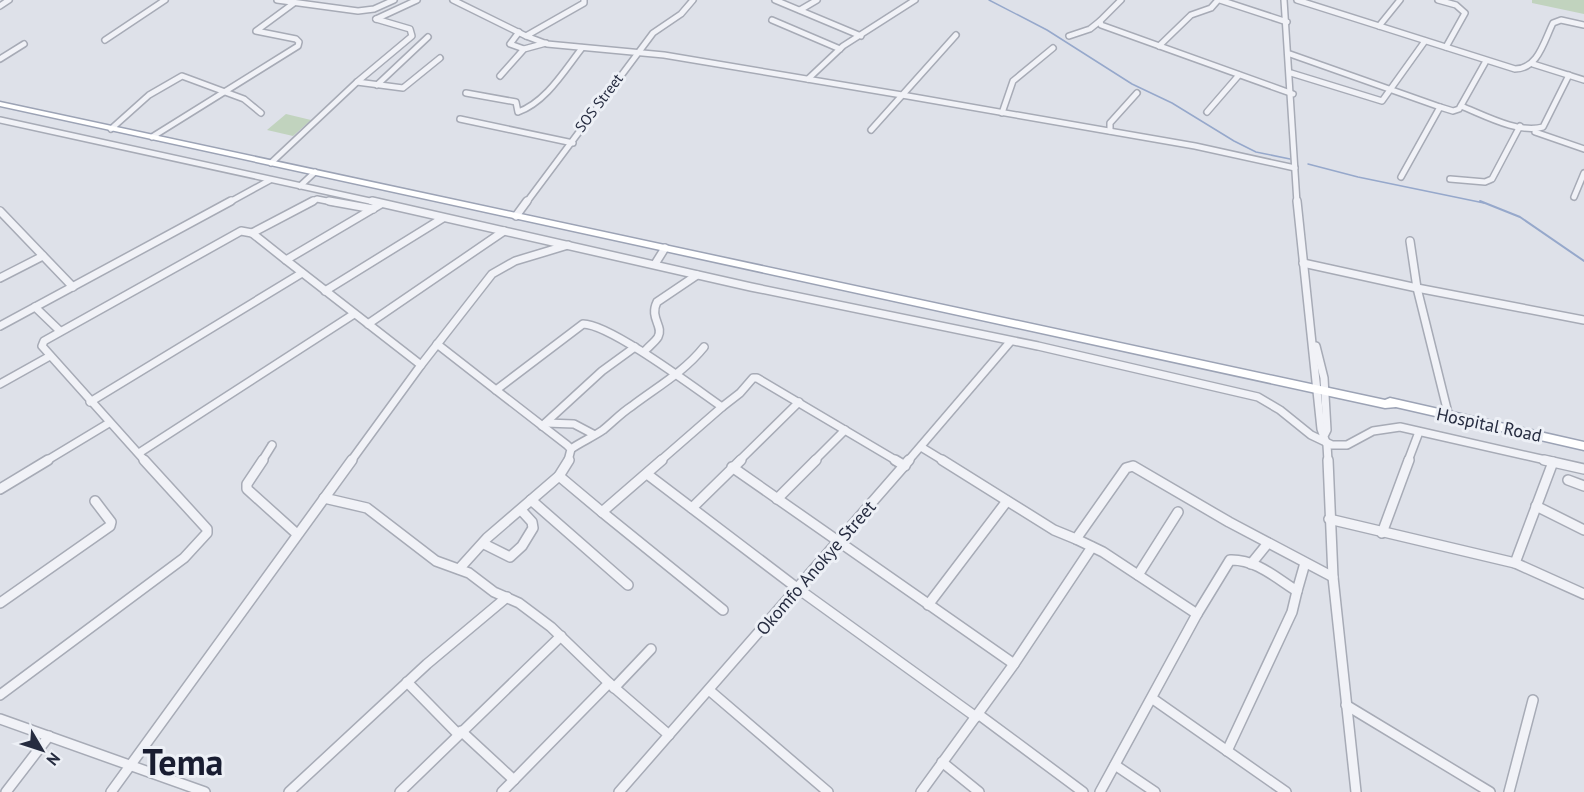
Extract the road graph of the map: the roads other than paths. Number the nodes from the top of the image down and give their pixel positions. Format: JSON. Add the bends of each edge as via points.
{"nodes":[{"id":1,"x":9,"y":0,"type":"edge"},
{"id":2,"x":165,"y":0,"type":"edge"},
{"id":3,"x":277,"y":0,"type":"edge"},
{"id":4,"x":393,"y":0,"type":"edge"},
{"id":5,"x":417,"y":0,"type":"edge"},
{"id":6,"x":453,"y":0,"type":"edge"},
{"id":7,"x":584,"y":0,"type":"edge"},
{"id":8,"x":692,"y":0,"type":"edge"},
{"id":9,"x":775,"y":0,"type":"edge"},
{"id":10,"x":817,"y":0,"type":"edge"},
{"id":11,"x":915,"y":0,"type":"edge"},
{"id":12,"x":1121,"y":0,"type":"edge"},
{"id":13,"x":1219,"y":0,"type":"edge"},
{"id":14,"x":1284,"y":0,"type":"edge"},
{"id":15,"x":1297,"y":0,"type":"edge"},
{"id":16,"x":1401,"y":0,"type":"edge"},
{"id":17,"x":1438,"y":0,"type":"edge"},
{"id":18,"x":294,"y":3,"type":"junction"},
{"id":19,"x":0,"y":6,"type":"edge"},
{"id":20,"x":800,"y":10,"type":"junction"},
{"id":21,"x":772,"y":20,"type":"dead end"},
{"id":22,"x":1100,"y":21,"type":"junction"},
{"id":23,"x":1287,"y":22,"type":"junction"},
{"id":24,"x":1584,"y":25,"type":"edge"},
{"id":25,"x":1379,"y":26,"type":"junction"},
{"id":26,"x":519,"y":32,"type":"junction"},
{"id":27,"x":956,"y":35,"type":"dead end"},
{"id":28,"x":526,"y":36,"type":"junction"},
{"id":29,"x":861,"y":36,"type":"junction"},
{"id":30,"x":1069,"y":36,"type":"dead end"},
{"id":31,"x":428,"y":37,"type":"dead end"},
{"id":32,"x":105,"y":40,"type":"dead end"},
{"id":33,"x":1425,"y":41,"type":"junction"},
{"id":34,"x":546,"y":43,"type":"junction"},
{"id":35,"x":24,"y":44,"type":"dead end"},
{"id":36,"x":1159,"y":46,"type":"junction"},
{"id":37,"x":1446,"y":47,"type":"junction"},
{"id":38,"x":582,"y":48,"type":"junction"},
{"id":39,"x":1053,"y":48,"type":"dead end"},
{"id":40,"x":524,"y":49,"type":"junction"},
{"id":41,"x":840,"y":49,"type":"junction"},
{"id":42,"x":638,"y":52,"type":"junction"},
{"id":43,"x":1290,"y":54,"type":"junction"},
{"id":44,"x":440,"y":58,"type":"dead end"},
{"id":45,"x":0,"y":59,"type":"edge"},
{"id":46,"x":1486,"y":61,"type":"junction"},
{"id":47,"x":1533,"y":64,"type":"junction"},
{"id":48,"x":1291,"y":73,"type":"junction"},
{"id":49,"x":1239,"y":75,"type":"junction"},
{"id":50,"x":1569,"y":75,"type":"junction"},
{"id":51,"x":500,"y":76,"type":"dead end"},
{"id":52,"x":808,"y":80,"type":"junction"},
{"id":53,"x":1584,"y":80,"type":"edge"},
{"id":54,"x":357,"y":82,"type":"junction"},
{"id":55,"x":377,"y":85,"type":"junction"},
{"id":56,"x":1391,"y":90,"type":"junction"},
{"id":57,"x":224,"y":93,"type":"junction"},
{"id":58,"x":466,"y":93,"type":"dead end"},
{"id":59,"x":1137,"y":93,"type":"dead end"},
{"id":60,"x":1293,"y":94,"type":"junction"},
{"id":61,"x":902,"y":95,"type":"junction"},
{"id":62,"x":0,"y":104,"type":"edge"},
{"id":63,"x":1461,"y":106,"type":"junction"},
{"id":64,"x":1440,"y":107,"type":"junction"},
{"id":65,"x":1208,"y":112,"type":"dead end"},
{"id":66,"x":261,"y":113,"type":"dead end"},
{"id":67,"x":1002,"y":113,"type":"junction"},
{"id":68,"x":460,"y":119,"type":"dead end"},
{"id":69,"x":0,"y":120,"type":"edge"},
{"id":70,"x":1520,"y":126,"type":"junction"},
{"id":71,"x":111,"y":129,"type":"junction"},
{"id":72,"x":1528,"y":129,"type":"junction"},
{"id":73,"x":871,"y":130,"type":"dead end"},
{"id":74,"x":1110,"y":132,"type":"junction"},
{"id":75,"x":152,"y":137,"type":"junction"},
{"id":76,"x":573,"y":143,"type":"junction"},
{"id":77,"x":1584,"y":149,"type":"edge"},
{"id":78,"x":270,"y":163,"type":"junction"},
{"id":79,"x":1294,"y":168,"type":"junction"},
{"id":80,"x":315,"y":172,"type":"junction"},
{"id":81,"x":1584,"y":173,"type":"edge"},
{"id":82,"x":1401,"y":177,"type":"dead end"},
{"id":83,"x":1450,"y":179,"type":"dead end"},
{"id":84,"x":270,"y":180,"type":"junction"},
{"id":85,"x":300,"y":186,"type":"junction"},
{"id":86,"x":1574,"y":196,"type":"dead end"},
{"id":87,"x":381,"y":204,"type":"junction"},
{"id":88,"x":373,"y":209,"type":"junction"},
{"id":89,"x":0,"y":212,"type":"edge"},
{"id":90,"x":516,"y":216,"type":"junction"},
{"id":91,"x":444,"y":218,"type":"junction"},
{"id":92,"x":8,"y":220,"type":"junction"},
{"id":93,"x":0,"y":223,"type":"edge"},
{"id":94,"x":504,"y":231,"type":"junction"},
{"id":95,"x":252,"y":233,"type":"junction"},
{"id":96,"x":1410,"y":241,"type":"dead end"},
{"id":97,"x":569,"y":244,"type":"junction"},
{"id":98,"x":665,"y":248,"type":"junction"},
{"id":99,"x":43,"y":256,"type":"junction"},
{"id":100,"x":286,"y":260,"type":"junction"},
{"id":101,"x":1303,"y":263,"type":"junction"},
{"id":102,"x":655,"y":264,"type":"junction"},
{"id":103,"x":302,"y":273,"type":"junction"},
{"id":104,"x":697,"y":274,"type":"junction"},
{"id":105,"x":0,"y":278,"type":"edge"},
{"id":106,"x":73,"y":287,"type":"junction"},
{"id":107,"x":1416,"y":288,"type":"junction"},
{"id":108,"x":325,"y":291,"type":"junction"},
{"id":109,"x":35,"y":307,"type":"junction"},
{"id":110,"x":354,"y":314,"type":"junction"},
{"id":111,"x":1584,"y":320,"type":"edge"},
{"id":112,"x":368,"y":324,"type":"junction"},
{"id":113,"x":0,"y":326,"type":"edge"},
{"id":114,"x":60,"y":331,"type":"junction"},
{"id":115,"x":1010,"y":342,"type":"junction"},
{"id":116,"x":437,"y":344,"type":"junction"},
{"id":117,"x":635,"y":347,"type":"junction"},
{"id":118,"x":704,"y":347,"type":"dead end"},
{"id":119,"x":644,"y":352,"type":"junction"},
{"id":120,"x":50,"y":356,"type":"junction"},
{"id":121,"x":421,"y":365,"type":"junction"},
{"id":122,"x":674,"y":375,"type":"junction"},
{"id":123,"x":0,"y":384,"type":"edge"},
{"id":124,"x":1321,"y":389,"type":"junction"},
{"id":125,"x":496,"y":390,"type":"junction"},
{"id":126,"x":90,"y":402,"type":"junction"},
{"id":127,"x":799,"y":402,"type":"junction"},
{"id":128,"x":722,"y":407,"type":"junction"},
{"id":129,"x":1449,"y":417,"type":"junction"},
{"id":130,"x":109,"y":423,"type":"junction"},
{"id":131,"x":544,"y":424,"type":"junction"},
{"id":132,"x":845,"y":430,"type":"junction"},
{"id":133,"x":1419,"y":432,"type":"junction"},
{"id":134,"x":594,"y":434,"type":"junction"},
{"id":135,"x":272,"y":445,"type":"dead end"},
{"id":136,"x":1327,"y":445,"type":"junction"},
{"id":137,"x":1584,"y":446,"type":"edge"},
{"id":138,"x":921,"y":447,"type":"junction"},
{"id":139,"x":571,"y":449,"type":"junction"},
{"id":140,"x":139,"y":453,"type":"junction"},
{"id":141,"x":1552,"y":462,"type":"junction"},
{"id":142,"x":905,"y":466,"type":"junction"},
{"id":143,"x":732,"y":467,"type":"junction"},
{"id":144,"x":1584,"y":469,"type":"edge"},
{"id":145,"x":647,"y":474,"type":"junction"},
{"id":146,"x":559,"y":476,"type":"junction"},
{"id":147,"x":1568,"y":480,"type":"dead end"},
{"id":148,"x":1584,"y":486,"type":"edge"},
{"id":149,"x":0,"y":489,"type":"edge"},
{"id":150,"x":324,"y":498,"type":"junction"},
{"id":151,"x":777,"y":499,"type":"junction"},
{"id":152,"x":531,"y":500,"type":"junction"},
{"id":153,"x":95,"y":501,"type":"dead end"},
{"id":154,"x":1007,"y":501,"type":"junction"},
{"id":155,"x":1536,"y":506,"type":"junction"},
{"id":156,"x":692,"y":508,"type":"junction"},
{"id":157,"x":521,"y":510,"type":"junction"},
{"id":158,"x":602,"y":512,"type":"junction"},
{"id":159,"x":1178,"y":512,"type":"dead end"},
{"id":160,"x":1329,"y":519,"type":"junction"},
{"id":161,"x":1584,"y":530,"type":"edge"},
{"id":162,"x":1382,"y":533,"type":"junction"},
{"id":163,"x":297,"y":534,"type":"junction"},
{"id":164,"x":1076,"y":539,"type":"junction"},
{"id":165,"x":839,"y":542,"type":"junction"},
{"id":166,"x":1268,"y":543,"type":"junction"},
{"id":167,"x":484,"y":544,"type":"junction"},
{"id":168,"x":1092,"y":547,"type":"junction"},
{"id":169,"x":1305,"y":563,"type":"junction"},
{"id":170,"x":1515,"y":563,"type":"junction"},
{"id":171,"x":1251,"y":564,"type":"junction"},
{"id":172,"x":459,"y":568,"type":"junction"},
{"id":173,"x":1138,"y":575,"type":"junction"},
{"id":174,"x":1333,"y":576,"type":"junction"},
{"id":175,"x":628,"y":585,"type":"dead end"},
{"id":176,"x":797,"y":588,"type":"junction"},
{"id":177,"x":1297,"y":591,"type":"junction"},
{"id":178,"x":1584,"y":594,"type":"edge"},
{"id":179,"x":507,"y":597,"type":"junction"},
{"id":180,"x":0,"y":603,"type":"edge"},
{"id":181,"x":928,"y":605,"type":"junction"},
{"id":182,"x":723,"y":610,"type":"dead end"},
{"id":183,"x":1197,"y":614,"type":"junction"},
{"id":184,"x":561,"y":636,"type":"junction"},
{"id":185,"x":651,"y":649,"type":"dead end"},
{"id":186,"x":1014,"y":664,"type":"junction"},
{"id":187,"x":407,"y":682,"type":"junction"},
{"id":188,"x":611,"y":685,"type":"junction"},
{"id":189,"x":709,"y":690,"type":"junction"},
{"id":190,"x":0,"y":695,"type":"edge"},
{"id":191,"x":1153,"y":699,"type":"junction"},
{"id":192,"x":1533,"y":700,"type":"dead end"},
{"id":193,"x":1346,"y":705,"type":"junction"},
{"id":194,"x":977,"y":716,"type":"junction"},
{"id":195,"x":0,"y":719,"type":"edge"},
{"id":196,"x":460,"y":733,"type":"junction"},
{"id":197,"x":669,"y":735,"type":"junction"},
{"id":198,"x":49,"y":736,"type":"junction"},
{"id":199,"x":1227,"y":751,"type":"junction"},
{"id":200,"x":942,"y":762,"type":"junction"},
{"id":201,"x":132,"y":764,"type":"junction"},
{"id":202,"x":1115,"y":765,"type":"junction"},
{"id":203,"x":514,"y":780,"type":"junction"},
{"id":204,"x":6,"y":792,"type":"edge"},
{"id":205,"x":111,"y":792,"type":"edge"},
{"id":206,"x":205,"y":792,"type":"edge"},
{"id":207,"x":289,"y":792,"type":"edge"},
{"id":208,"x":400,"y":792,"type":"edge"},
{"id":209,"x":502,"y":792,"type":"edge"},
{"id":210,"x":620,"y":792,"type":"edge"},
{"id":211,"x":828,"y":792,"type":"edge"},
{"id":212,"x":921,"y":792,"type":"edge"},
{"id":213,"x":979,"y":792,"type":"edge"},
{"id":214,"x":1083,"y":792,"type":"edge"},
{"id":215,"x":1100,"y":792,"type":"edge"},
{"id":216,"x":1155,"y":792,"type":"edge"},
{"id":217,"x":1286,"y":792,"type":"edge"},
{"id":218,"x":1356,"y":792,"type":"edge"},
{"id":219,"x":1490,"y":792,"type":"edge"},
{"id":220,"x":1509,"y":792,"type":"edge"}],
"edges":[{"from":1,"to":19,"type":"street"},
{"from":2,"to":32,"type":"street"},
{"from":3,"to":18,"type":"street"},
{"from":4,"to":18,"type":"street","via":[[362,11]]},
{"from":5,"to":54,"type":"street","via":[[376,19],[410,29],[412,36]]},
{"from":6,"to":26,"type":"street"},
{"from":7,"to":28,"type":"street"},
{"from":8,"to":42,"type":"street","name":"SOS Street","via":[[681,14],[656,29]]},
{"from":9,"to":20,"type":"street"},
{"from":10,"to":20,"type":"street"},
{"from":11,"to":29,"type":"street"},
{"from":12,"to":22,"type":"street"},
{"from":13,"to":23,"type":"street"},
{"from":13,"to":36,"type":"street","via":[[1211,8],[1191,15]]},
{"from":14,"to":23,"type":"street"},
{"from":15,"to":25,"type":"street"},
{"from":16,"to":25,"type":"street"},
{"from":17,"to":37,"type":"street","via":[[1456,5],[1465,13]]},
{"from":18,"to":57,"type":"street","via":[[256,31],[296,39],[298,46]]},
{"from":20,"to":29,"type":"street"},
{"from":21,"to":41,"type":"street"},
{"from":22,"to":30,"type":"street"},
{"from":22,"to":36,"type":"street","via":[[1103,27]]},
{"from":23,"to":43,"type":"street"},
{"from":24,"to":47,"type":"street","via":[[1561,20],[1553,23]]},
{"from":25,"to":33,"type":"street"},
{"from":26,"to":28,"type":"street"},
{"from":26,"to":40,"type":"street","via":[[510,44]]},
{"from":27,"to":61,"type":"street"},
{"from":28,"to":34,"type":"street"},
{"from":29,"to":41,"type":"street"},
{"from":31,"to":55,"type":"street"},
{"from":33,"to":37,"type":"street"},
{"from":33,"to":56,"type":"street"},
{"from":34,"to":38,"type":"street"},
{"from":34,"to":40,"type":"street"},
{"from":35,"to":45,"type":"street"},
{"from":36,"to":49,"type":"street"},
{"from":37,"to":46,"type":"street"},
{"from":38,"to":42,"type":"street"},
{"from":38,"to":58,"type":"street","via":[[544,94],[524,111],[518,112],[516,102]]},
{"from":39,"to":67,"type":"street","via":[[1013,81]]},
{"from":40,"to":51,"type":"street"},
{"from":41,"to":52,"type":"street","via":[[815,69]]},
{"from":42,"to":52,"type":"street"},
{"from":42,"to":76,"type":"street","name":"SOS Street"},
{"from":43,"to":48,"type":"street"},
{"from":43,"to":56,"type":"street"},
{"from":44,"to":55,"type":"street","via":[[405,87]]},
{"from":46,"to":47,"type":"street","via":[[1515,69]]},
{"from":46,"to":63,"type":"street"},
{"from":47,"to":50,"type":"street"},
{"from":48,"to":56,"type":"street","via":[[1379,101]]},
{"from":48,"to":60,"type":"street"},
{"from":49,"to":60,"type":"street"},
{"from":49,"to":65,"type":"street"},
{"from":50,"to":53,"type":"street"},
{"from":50,"to":72,"type":"street","via":[[1543,127]]},
{"from":52,"to":61,"type":"street"},
{"from":54,"to":55,"type":"street"},
{"from":54,"to":78,"type":"street"},
{"from":56,"to":64,"type":"street"},
{"from":57,"to":66,"type":"street","via":[[244,99]]},
{"from":57,"to":71,"type":"street","via":[[182,76],[149,95]]},
{"from":57,"to":75,"type":"street"},
{"from":59,"to":74,"type":"street","via":[[1110,123]]},
{"from":60,"to":79,"type":"street"},
{"from":61,"to":67,"type":"street"},
{"from":61,"to":73,"type":"street"},
{"from":62,"to":71,"type":"main road","name":"Hospital Road"},
{"from":63,"to":64,"type":"street","via":[[1453,111]]},
{"from":63,"to":70,"type":"street"},
{"from":64,"to":82,"type":"street"},
{"from":67,"to":74,"type":"street"},
{"from":68,"to":76,"type":"street"},
{"from":69,"to":84,"type":"street"},
{"from":70,"to":72,"type":"street"},
{"from":70,"to":83,"type":"street","via":[[1492,179]]},
{"from":71,"to":75,"type":"main road","name":"Hospital Road"},
{"from":72,"to":77,"type":"street"},
{"from":74,"to":79,"type":"street"},
{"from":75,"to":78,"type":"main road","name":"Hospital Road"},
{"from":76,"to":90,"type":"street","name":"SOS Street"},
{"from":78,"to":80,"type":"main road","name":"Hospital Road"},
{"from":79,"to":101,"type":"street"},
{"from":80,"to":85,"type":"street"},
{"from":80,"to":90,"type":"main road","name":"Hospital Road"},
{"from":81,"to":86,"type":"street"},
{"from":84,"to":85,"type":"street"},
{"from":84,"to":106,"type":"street"},
{"from":85,"to":87,"type":"street"},
{"from":87,"to":88,"type":"street"},
{"from":87,"to":91,"type":"street"},
{"from":88,"to":95,"type":"street","via":[[317,199]]},
{"from":88,"to":100,"type":"street"},
{"from":89,"to":92,"type":"street"},
{"from":90,"to":98,"type":"main road","name":"Hospital Road"},
{"from":91,"to":94,"type":"street"},
{"from":91,"to":108,"type":"street"},
{"from":92,"to":93,"type":"street"},
{"from":92,"to":99,"type":"street"},
{"from":94,"to":97,"type":"street"},
{"from":94,"to":112,"type":"street"},
{"from":95,"to":100,"type":"street"},
{"from":95,"to":114,"type":"street","via":[[237,232]]},
{"from":96,"to":107,"type":"street"},
{"from":97,"to":102,"type":"street"},
{"from":97,"to":116,"type":"street","via":[[495,271]]},
{"from":98,"to":102,"type":"street"},
{"from":98,"to":124,"type":"main road","name":"Hospital Road"},
{"from":99,"to":105,"type":"street"},
{"from":99,"to":106,"type":"street"},
{"from":100,"to":103,"type":"street"},
{"from":101,"to":107,"type":"street"},
{"from":101,"to":124,"type":"street","via":[[1313,342],[1322,364]]},
{"from":102,"to":104,"type":"street"},
{"from":103,"to":108,"type":"street"},
{"from":103,"to":126,"type":"street"},
{"from":104,"to":115,"type":"street"},
{"from":104,"to":119,"type":"street","via":[[691,282],[655,304],[651,312],[660,329],[659,336]]},
{"from":106,"to":109,"type":"street"},
{"from":107,"to":111,"type":"street"},
{"from":107,"to":129,"type":"street"},
{"from":108,"to":110,"type":"street"},
{"from":109,"to":113,"type":"street"},
{"from":109,"to":114,"type":"street"},
{"from":110,"to":112,"type":"street"},
{"from":110,"to":140,"type":"street"},
{"from":112,"to":121,"type":"street"},
{"from":114,"to":120,"type":"street","via":[[42,344]]},
{"from":115,"to":136,"type":"street","via":[[1258,397],[1277,405]]},
{"from":115,"to":138,"type":"street","name":"Okomfo Anokye Street"},
{"from":116,"to":121,"type":"street"},
{"from":116,"to":125,"type":"street"},
{"from":117,"to":119,"type":"street"},
{"from":117,"to":125,"type":"street","via":[[583,324]]},
{"from":117,"to":131,"type":"street"},
{"from":118,"to":122,"type":"street"},
{"from":119,"to":122,"type":"street"},
{"from":120,"to":123,"type":"street"},
{"from":120,"to":126,"type":"street"},
{"from":121,"to":150,"type":"street"},
{"from":122,"to":128,"type":"street"},
{"from":122,"to":134,"type":"street"},
{"from":124,"to":129,"type":"main road","name":"Hospital Road"},
{"from":124,"to":136,"type":"street"},
{"from":125,"to":131,"type":"street"},
{"from":126,"to":130,"type":"street"},
{"from":127,"to":128,"type":"street","via":[[755,378]]},
{"from":127,"to":132,"type":"street"},
{"from":127,"to":143,"type":"street"},
{"from":128,"to":145,"type":"street"},
{"from":129,"to":137,"type":"main road","name":"Hospital Road"},
{"from":130,"to":140,"type":"street"},
{"from":130,"to":149,"type":"street"},
{"from":131,"to":134,"type":"street","via":[[577,424]]},
{"from":131,"to":139,"type":"street"},
{"from":132,"to":142,"type":"street"},
{"from":132,"to":151,"type":"street"},
{"from":133,"to":136,"type":"street","via":[[1386,427],[1352,444]]},
{"from":133,"to":141,"type":"street"},
{"from":133,"to":162,"type":"street"},
{"from":134,"to":139,"type":"street"},
{"from":135,"to":163,"type":"street","via":[[247,489]]},
{"from":136,"to":160,"type":"street"},
{"from":138,"to":142,"type":"street","name":"Okomfo Anokye Street"},
{"from":138,"to":154,"type":"street"},
{"from":139,"to":146,"type":"street","via":[[571,457]]},
{"from":140,"to":190,"type":"street","via":[[207,529],[206,536],[184,558]]},
{"from":141,"to":144,"type":"street"},
{"from":141,"to":155,"type":"street"},
{"from":142,"to":165,"type":"street","name":"Okomfo Anokye Street"},
{"from":143,"to":151,"type":"street"},
{"from":143,"to":156,"type":"street"},
{"from":145,"to":156,"type":"street"},
{"from":145,"to":158,"type":"street"},
{"from":146,"to":152,"type":"street"},
{"from":146,"to":158,"type":"street"},
{"from":147,"to":148,"type":"street"},
{"from":150,"to":163,"type":"street"},
{"from":150,"to":172,"type":"street","via":[[367,508],[436,561]]},
{"from":151,"to":165,"type":"street"},
{"from":152,"to":157,"type":"street"},
{"from":152,"to":175,"type":"street"},
{"from":153,"to":180,"type":"street","via":[[110,526]]},
{"from":154,"to":164,"type":"street"},
{"from":154,"to":181,"type":"street"},
{"from":155,"to":161,"type":"street"},
{"from":155,"to":170,"type":"street"},
{"from":156,"to":176,"type":"street"},
{"from":157,"to":167,"type":"street"},
{"from":157,"to":167,"type":"street","via":[[533,528],[517,552],[510,557]]},
{"from":158,"to":182,"type":"street"},
{"from":159,"to":173,"type":"street"},
{"from":160,"to":162,"type":"street"},
{"from":160,"to":174,"type":"street"},
{"from":162,"to":170,"type":"street"},
{"from":163,"to":201,"type":"street"},
{"from":164,"to":166,"type":"street","via":[[1126,468],[1132,466]]},
{"from":164,"to":168,"type":"street"},
{"from":165,"to":176,"type":"street","name":"Okomfo Anokye Street"},
{"from":165,"to":181,"type":"street"},
{"from":166,"to":169,"type":"street"},
{"from":166,"to":171,"type":"street"},
{"from":167,"to":172,"type":"street"},
{"from":168,"to":173,"type":"street"},
{"from":168,"to":186,"type":"street"},
{"from":169,"to":174,"type":"street"},
{"from":169,"to":177,"type":"street"},
{"from":170,"to":178,"type":"street"},
{"from":171,"to":177,"type":"street"},
{"from":171,"to":183,"type":"street","via":[[1230,560]]},
{"from":172,"to":179,"type":"street"},
{"from":173,"to":183,"type":"street"},
{"from":174,"to":193,"type":"street"},
{"from":176,"to":189,"type":"street","name":"Okomfo Anokye Street"},
{"from":176,"to":194,"type":"street"},
{"from":177,"to":199,"type":"street","via":[[1292,612]]},
{"from":179,"to":184,"type":"street"},
{"from":179,"to":187,"type":"street"},
{"from":181,"to":186,"type":"street"},
{"from":183,"to":191,"type":"street"},
{"from":184,"to":188,"type":"street"},
{"from":184,"to":196,"type":"street"},
{"from":185,"to":188,"type":"street"},
{"from":186,"to":194,"type":"street"},
{"from":187,"to":196,"type":"street"},
{"from":187,"to":207,"type":"street"},
{"from":188,"to":197,"type":"street"},
{"from":188,"to":203,"type":"street"},
{"from":189,"to":197,"type":"street","name":"Okomfo Anokye Street"},
{"from":189,"to":211,"type":"street"},
{"from":191,"to":199,"type":"street"},
{"from":191,"to":202,"type":"street"},
{"from":192,"to":220,"type":"street"},
{"from":193,"to":218,"type":"street"},
{"from":193,"to":219,"type":"street"},
{"from":194,"to":200,"type":"street"},
{"from":194,"to":214,"type":"street"},
{"from":195,"to":198,"type":"street"},
{"from":196,"to":203,"type":"street"},
{"from":196,"to":208,"type":"street"},
{"from":197,"to":210,"type":"street","name":"Okomfo Anokye Street"},
{"from":198,"to":201,"type":"street"},
{"from":198,"to":204,"type":"street"},
{"from":199,"to":217,"type":"street"},
{"from":200,"to":212,"type":"street"},
{"from":200,"to":213,"type":"street"},
{"from":201,"to":205,"type":"street"},
{"from":201,"to":206,"type":"street"},
{"from":202,"to":215,"type":"street"},
{"from":202,"to":216,"type":"street"},
{"from":203,"to":209,"type":"street"}]}
